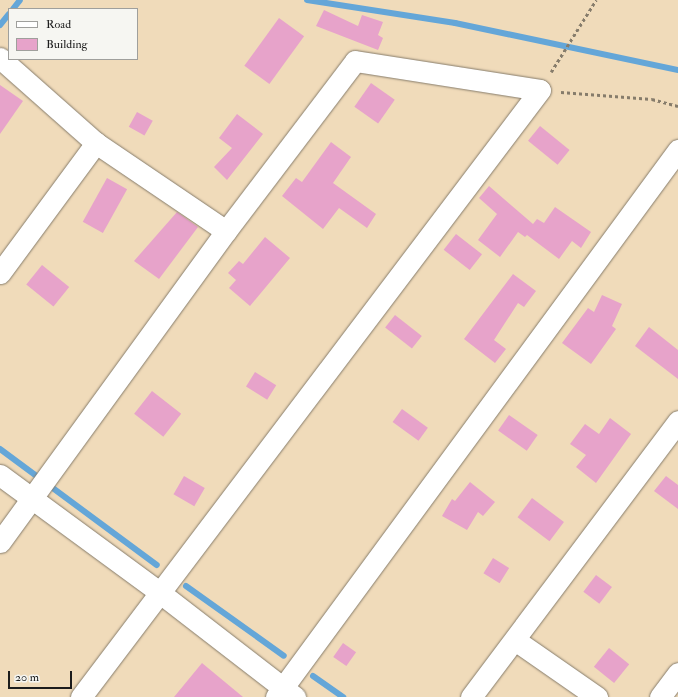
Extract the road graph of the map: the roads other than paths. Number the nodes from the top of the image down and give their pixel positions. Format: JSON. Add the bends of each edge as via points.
{"nodes":[{"id":1,"x":0,"y":58,"type":"edge"},
{"id":2,"x":96,"y":143,"type":"junction"},
{"id":3,"x":678,"y":150,"type":"edge"},
{"id":4,"x":226,"y":231,"type":"junction"},
{"id":5,"x":0,"y":273,"type":"edge"},
{"id":6,"x":678,"y":421,"type":"edge"},
{"id":7,"x":0,"y":474,"type":"edge"},
{"id":8,"x":32,"y":497,"type":"junction"},
{"id":9,"x":0,"y":542,"type":"edge"},
{"id":10,"x":159,"y":592,"type":"junction"},
{"id":11,"x":515,"y":640,"type":"junction"},
{"id":12,"x":678,"y":673,"type":"edge"},
{"id":13,"x":285,"y":694,"type":"edge"},
{"id":14,"x":81,"y":697,"type":"edge"},
{"id":15,"x":471,"y":697,"type":"edge"},
{"id":16,"x":597,"y":697,"type":"edge"},
{"id":17,"x":660,"y":697,"type":"edge"}],
"edges":[{"from":1,"to":2,"type":"street"},
{"from":2,"to":4,"type":"street"},
{"from":2,"to":5,"type":"street"},
{"from":3,"to":13,"type":"street"},
{"from":4,"to":8,"type":"street"},
{"from":4,"to":10,"type":"street","via":[[355,60],[540,90]]},
{"from":6,"to":11,"type":"street"},
{"from":7,"to":8,"type":"street"},
{"from":8,"to":9,"type":"street"},
{"from":8,"to":10,"type":"street"},
{"from":10,"to":13,"type":"street"},
{"from":10,"to":14,"type":"street"},
{"from":11,"to":15,"type":"street"},
{"from":11,"to":16,"type":"street"},
{"from":12,"to":17,"type":"street"}]}
